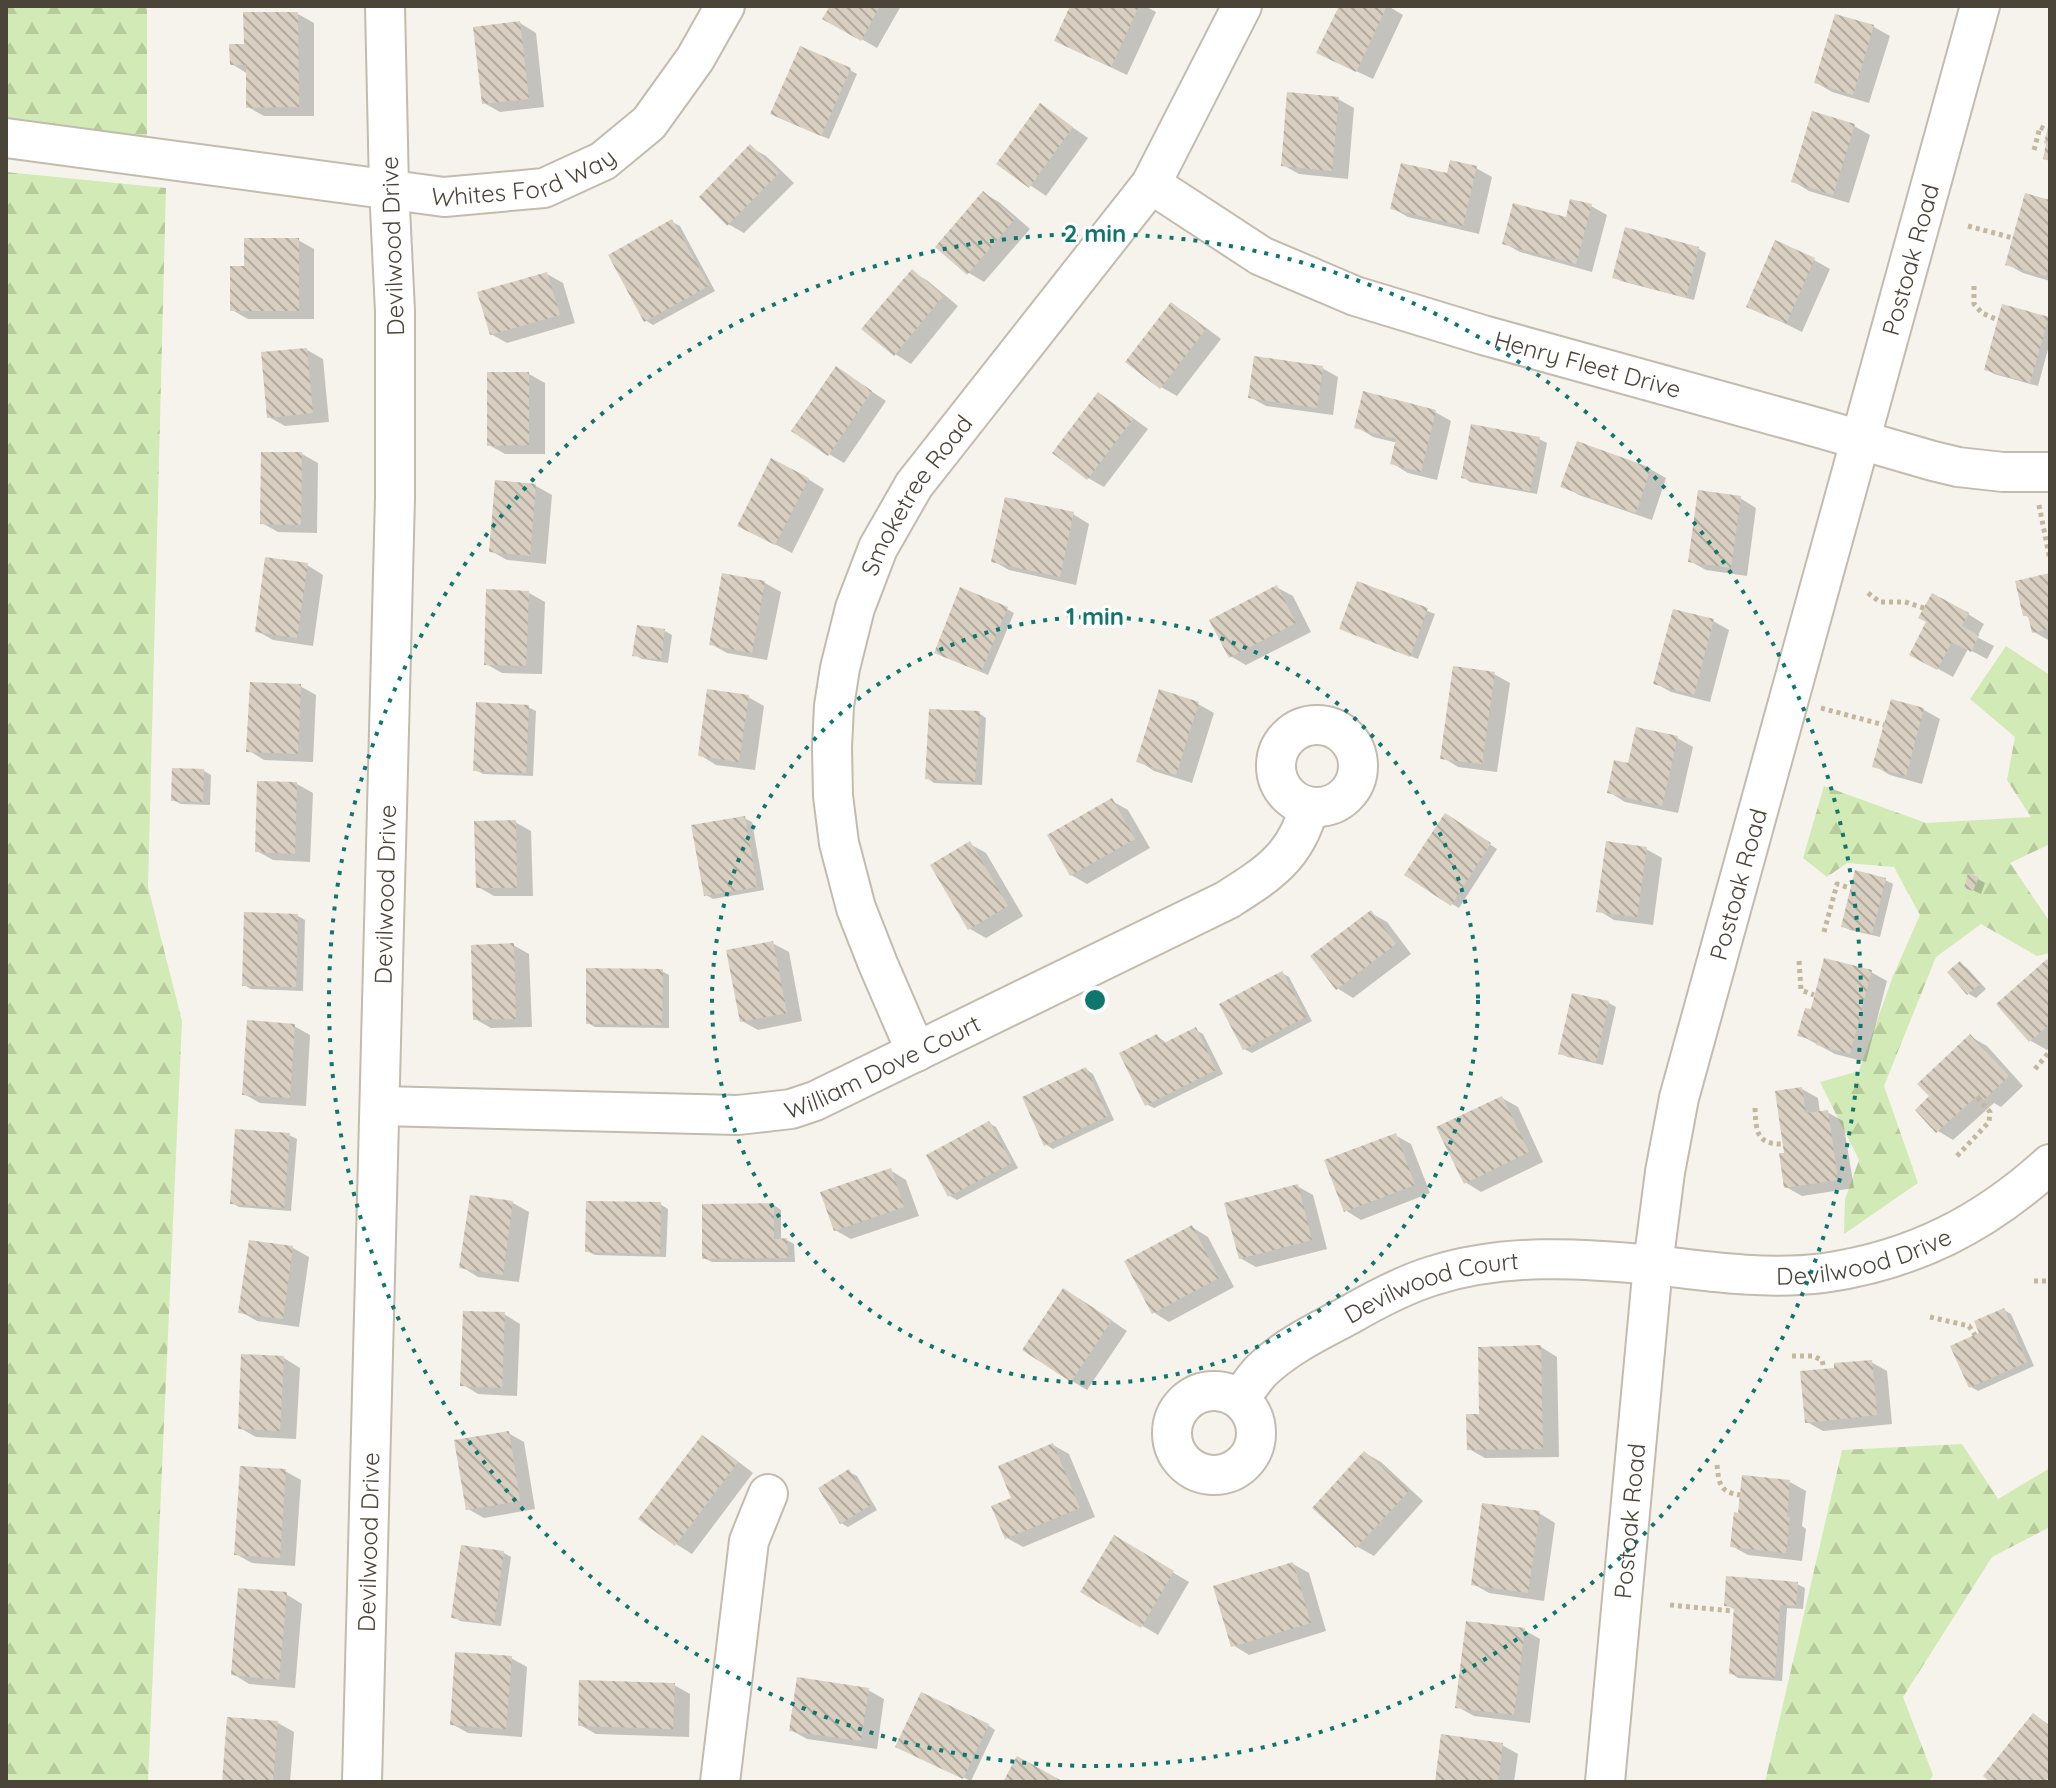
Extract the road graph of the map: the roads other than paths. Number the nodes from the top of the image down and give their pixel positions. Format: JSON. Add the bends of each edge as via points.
{"nodes":[{"id":1,"x":385,"y":6,"type":"edge"},
{"id":2,"x":725,"y":6,"type":"edge"},
{"id":3,"x":1242,"y":6,"type":"edge"},
{"id":4,"x":1980,"y":6,"type":"edge"},
{"id":5,"x":6,"y":138,"type":"edge"},
{"id":6,"x":1151,"y":184,"type":"junction"},
{"id":7,"x":389,"y":188,"type":"junction"},
{"id":8,"x":1860,"y":439,"type":"junction"},
{"id":9,"x":2041,"y":472,"type":"edge"},
{"id":10,"x":1309,"y":807,"type":"dead end"},
{"id":11,"x":916,"y":1052,"type":"junction"},
{"id":12,"x":380,"y":1106,"type":"junction"},
{"id":13,"x":2050,"y":1164,"type":"edge"},
{"id":14,"x":1653,"y":1265,"type":"junction"},
{"id":15,"x":1240,"y":1399,"type":"dead end"},
{"id":16,"x":768,"y":1494,"type":"dead end"},
{"id":17,"x":362,"y":1782,"type":"edge"},
{"id":18,"x":720,"y":1782,"type":"edge"},
{"id":19,"x":1605,"y":1782,"type":"edge"}],
"edges":[{"from":1,"to":7,"type":"street","name":"Devilwood Drive"},
{"from":2,"to":7,"type":"street","name":"Whites Ford Way","via":[[649,123],[603,161],[544,188],[444,197]]},
{"from":3,"to":6,"type":"street","name":"Smoketree Road"},
{"from":4,"to":8,"type":"street","name":"Postoak Road"},
{"from":5,"to":7,"type":"street","name":"Whites Ford Way"},
{"from":6,"to":8,"type":"street","name":"Henry Fleet Drive","via":[[1261,256],[1355,296]]},
{"from":6,"to":11,"type":"street","name":"Smoketree Road","via":[[914,485],[878,548],[855,608],[834,706],[833,796],[839,843],[856,908]]},
{"from":7,"to":12,"type":"street","name":"Devilwood Drive","via":[[395,497]]},
{"from":8,"to":9,"type":"street","name":"Henry Fleet Drive","via":[[1958,467]]},
{"from":8,"to":14,"type":"street","name":"Postoak Road","via":[[1679,1098]]},
{"from":10,"to":11,"type":"street","name":"William Dove Court","via":[[1291,850],[1267,874],[1227,900]]},
{"from":11,"to":12,"type":"street","name":"William Dove Court","via":[[815,1101],[766,1113]]},
{"from":12,"to":17,"type":"street","name":"Devilwood Drive"},
{"from":13,"to":14,"type":"street","name":"Devilwood Drive","via":[[1978,1220],[1942,1239],[1865,1265],[1784,1276]]},
{"from":14,"to":15,"type":"street","name":"Devilwood Court","via":[[1511,1260],[1430,1276],[1288,1349],[1261,1371]]},
{"from":14,"to":19,"type":"street","name":"Postoak Road"},
{"from":16,"to":18,"type":"street","via":[[749,1541]]}]}
